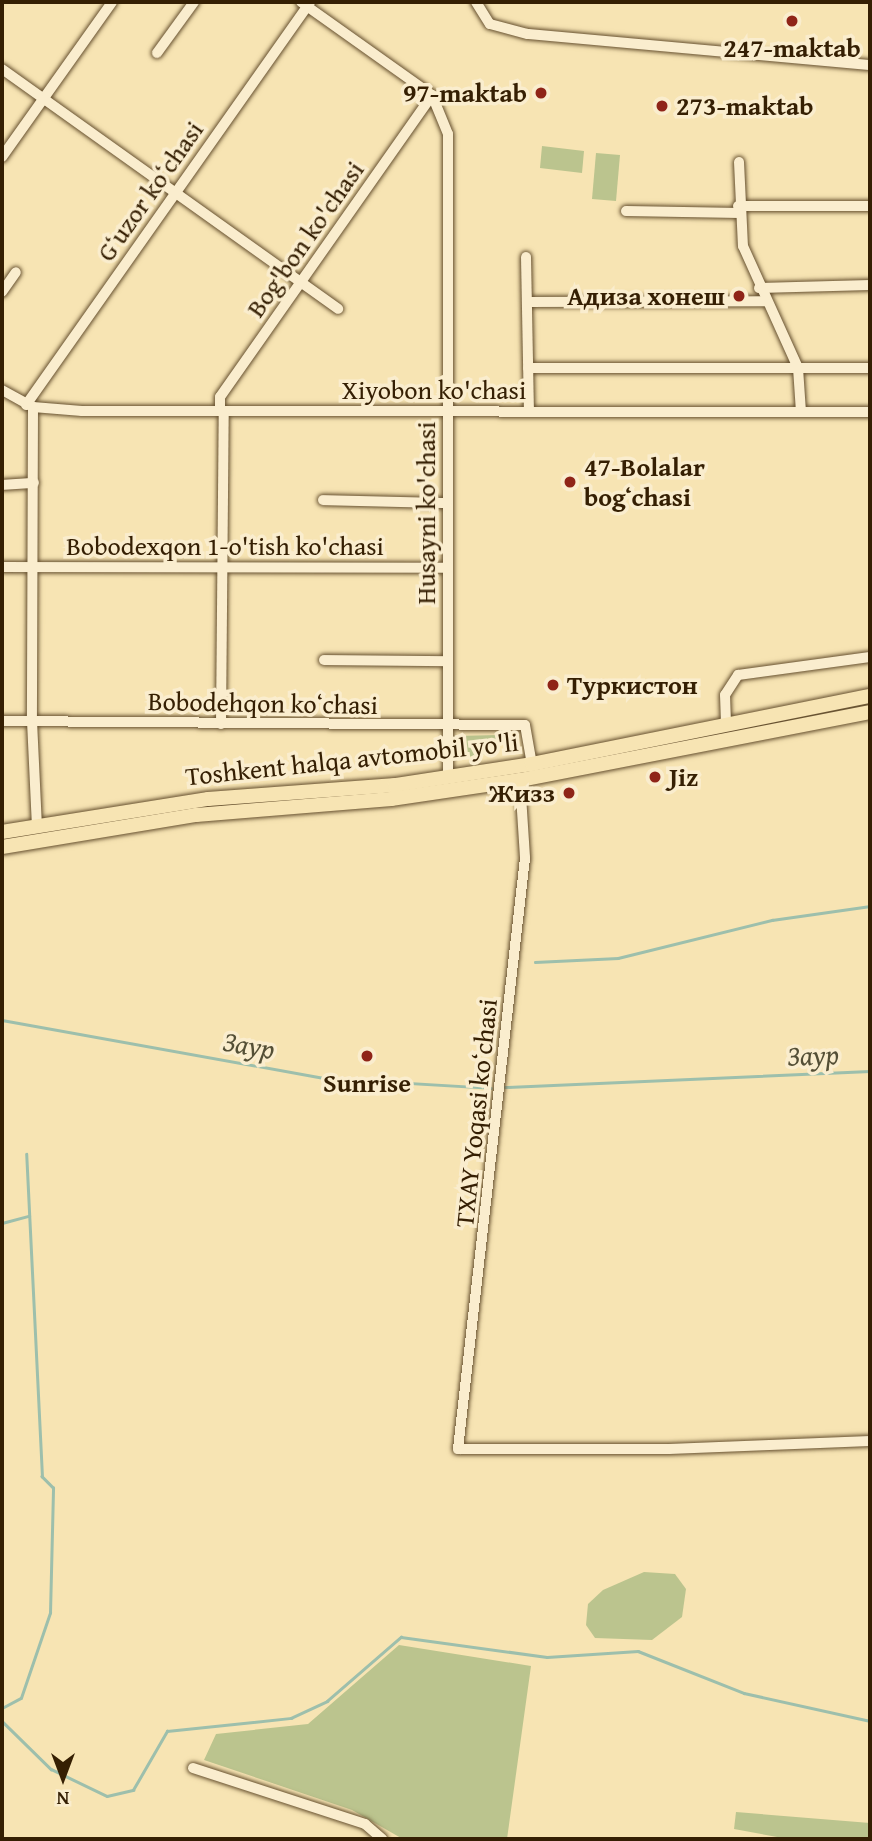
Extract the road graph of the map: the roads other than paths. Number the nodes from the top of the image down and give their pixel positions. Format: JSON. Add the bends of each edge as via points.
{"nodes":[{"id":1,"x":112,"y":2,"type":"edge"},
{"id":2,"x":194,"y":2,"type":"edge"},
{"id":3,"x":306,"y":3,"type":"edge"},
{"id":4,"x":477,"y":6,"type":"edge"},
{"id":5,"x":157,"y":53,"type":"dead end"},
{"id":6,"x":870,"y":65,"type":"edge"},
{"id":7,"x":2,"y":69,"type":"edge"},
{"id":8,"x":432,"y":95,"type":"junction"},
{"id":9,"x":44,"y":98,"type":"junction"},
{"id":10,"x":2,"y":158,"type":"edge"},
{"id":11,"x":739,"y":162,"type":"dead end"},
{"id":12,"x":175,"y":192,"type":"junction"},
{"id":13,"x":870,"y":206,"type":"edge"},
{"id":14,"x":739,"y":209,"type":"junction"},
{"id":15,"x":626,"y":211,"type":"dead end"},
{"id":16,"x":527,"y":257,"type":"dead end"},
{"id":17,"x":16,"y":272,"type":"dead end"},
{"id":18,"x":300,"y":281,"type":"junction"},
{"id":19,"x":870,"y":285,"type":"edge"},
{"id":20,"x":759,"y":288,"type":"junction"},
{"id":21,"x":2,"y":292,"type":"edge"},
{"id":22,"x":767,"y":301,"type":"junction"},
{"id":23,"x":527,"y":302,"type":"junction"},
{"id":24,"x":338,"y":309,"type":"dead end"},
{"id":25,"x":528,"y":368,"type":"junction"},
{"id":26,"x":797,"y":368,"type":"junction"},
{"id":27,"x":870,"y":368,"type":"edge"},
{"id":28,"x":2,"y":390,"type":"edge"},
{"id":29,"x":29,"y":406,"type":"junction"},
{"id":30,"x":222,"y":411,"type":"junction"},
{"id":31,"x":447,"y":411,"type":"junction"},
{"id":32,"x":528,"y":411,"type":"junction"},
{"id":33,"x":801,"y":412,"type":"junction"},
{"id":34,"x":870,"y":412,"type":"edge"},
{"id":35,"x":34,"y":483,"type":"junction"},
{"id":36,"x":2,"y":485,"type":"edge"},
{"id":37,"x":323,"y":500,"type":"dead end"},
{"id":38,"x":447,"y":503,"type":"junction"},
{"id":39,"x":2,"y":567,"type":"edge"},
{"id":40,"x":34,"y":567,"type":"junction"},
{"id":41,"x":223,"y":567,"type":"junction"},
{"id":42,"x":448,"y":568,"type":"junction"},
{"id":43,"x":870,"y":657,"type":"edge"},
{"id":44,"x":324,"y":660,"type":"dead end"},
{"id":45,"x":448,"y":661,"type":"junction"},
{"id":46,"x":870,"y":696,"type":"edge"},
{"id":47,"x":870,"y":712,"type":"edge"},
{"id":48,"x":2,"y":721,"type":"edge"},
{"id":49,"x":32,"y":721,"type":"junction"},
{"id":50,"x":221,"y":723,"type":"junction"},
{"id":51,"x":448,"y":725,"type":"junction"},
{"id":52,"x":727,"y":730,"type":"junction"},
{"id":53,"x":532,"y":764,"type":"junction"},
{"id":54,"x":448,"y":777,"type":"junction"},
{"id":55,"x":520,"y":780,"type":"junction"},
{"id":56,"x":311,"y":799,"type":"junction"},
{"id":57,"x":37,"y":826,"type":"junction"},
{"id":58,"x":2,"y":832,"type":"edge"},
{"id":59,"x":2,"y":847,"type":"edge"},
{"id":60,"x":870,"y":1441,"type":"edge"},
{"id":61,"x":193,"y":1768,"type":"dead end"},
{"id":62,"x":382,"y":1839,"type":"edge"}],
"edges":[{"from":1,"to":9,"type":"street"},
{"from":2,"to":5,"type":"street"},
{"from":3,"to":8,"type":"street"},
{"from":3,"to":12,"type":"street","name":"Gʻuzor koʻchasi"},
{"from":4,"to":6,"type":"street","via":[[498,28],[620,45]]},
{"from":7,"to":9,"type":"street"},
{"from":8,"to":18,"type":"street","name":"Bog'bon ko'chasi"},
{"from":8,"to":31,"type":"street","name":"Husayni ko'chasi","via":[[448,134]]},
{"from":9,"to":10,"type":"street"},
{"from":9,"to":12,"type":"street"},
{"from":11,"to":14,"type":"street"},
{"from":12,"to":18,"type":"street"},
{"from":12,"to":29,"type":"street","name":"Gʻuzor koʻchasi"},
{"from":13,"to":14,"type":"street"},
{"from":14,"to":15,"type":"street"},
{"from":14,"to":20,"type":"street","via":[[743,246]]},
{"from":16,"to":23,"type":"street"},
{"from":17,"to":21,"type":"street"},
{"from":18,"to":24,"type":"street"},
{"from":18,"to":30,"type":"street","name":"Bog'bon ko'chasi","via":[[220,397]]},
{"from":19,"to":20,"type":"street"},
{"from":20,"to":22,"type":"street"},
{"from":22,"to":23,"type":"street"},
{"from":22,"to":26,"type":"street"},
{"from":23,"to":25,"type":"street"},
{"from":25,"to":26,"type":"street"},
{"from":25,"to":32,"type":"street"},
{"from":26,"to":27,"type":"street"},
{"from":26,"to":33,"type":"street"},
{"from":28,"to":29,"type":"street"},
{"from":29,"to":30,"type":"street","name":"Xiyobon ko'chasi"},
{"from":29,"to":35,"type":"street"},
{"from":30,"to":31,"type":"street","name":"Xiyobon ko'chasi"},
{"from":30,"to":41,"type":"street","name":"Bog'bon ko'chasi"},
{"from":31,"to":32,"type":"street","name":"Xiyobon ko'chasi"},
{"from":31,"to":38,"type":"street","name":"Husayni ko'chasi"},
{"from":32,"to":33,"type":"street","name":"Xiyobon ko'chasi"},
{"from":33,"to":34,"type":"street","name":"Xiyobon ko'chasi"},
{"from":35,"to":36,"type":"street"},
{"from":35,"to":40,"type":"street"},
{"from":37,"to":38,"type":"street"},
{"from":38,"to":42,"type":"street","name":"Husayni ko'chasi"},
{"from":39,"to":40,"type":"street","name":"Bobodexqon 1-o'tish ko'chasi"},
{"from":40,"to":41,"type":"street","name":"Bobodexqon 1-o'tish ko'chasi"},
{"from":40,"to":49,"type":"street"},
{"from":41,"to":42,"type":"street","name":"Bobodexqon 1-o'tish ko'chasi"},
{"from":41,"to":50,"type":"street","name":"Bog'bon ko'chasi"},
{"from":42,"to":45,"type":"street","name":"Husayni ko'chasi"},
{"from":43,"to":52,"type":"street","via":[[738,675],[725,695]]},
{"from":44,"to":45,"type":"street"},
{"from":45,"to":51,"type":"street","name":"Husayni ko'chasi"},
{"from":46,"to":52,"type":"highway","name":"Toshkent halqa avtomobil yo'li"},
{"from":47,"to":52,"type":"highway","name":"Toshkent halqa avtomobil yo'li"},
{"from":48,"to":49,"type":"street","name":"Bobodehqon koʻchasi"},
{"from":49,"to":50,"type":"street","name":"Bobodehqon koʻchasi"},
{"from":49,"to":57,"type":"street"},
{"from":50,"to":51,"type":"street","name":"Bobodehqon koʻchasi"},
{"from":51,"to":53,"type":"street","name":"Bobodehqon koʻchasi","via":[[525,725]]},
{"from":51,"to":54,"type":"street","name":"Husayni ko'chasi"},
{"from":52,"to":53,"type":"highway","name":"Toshkent halqa avtomobil yo'li"},
{"from":52,"to":55,"type":"highway","name":"Toshkent halqa avtomobil yo'li"},
{"from":53,"to":54,"type":"highway","name":"Toshkent halqa avtomobil yo'li"},
{"from":54,"to":56,"type":"highway","name":"Toshkent halqa avtomobil yo'li"},
{"from":55,"to":56,"type":"highway","name":"Toshkent halqa avtomobil yo'li"},
{"from":55,"to":60,"type":"street","name":"TXAY Yoqasi koʻchasi","via":[[525,858],[458,1449],[669,1449]]},
{"from":56,"to":57,"type":"highway","name":"Toshkent halqa avtomobil yo'li","via":[[191,801]]},
{"from":56,"to":59,"type":"highway","name":"Toshkent halqa avtomobil yo'li"},
{"from":57,"to":58,"type":"highway","name":"Toshkent halqa avtomobil yo'li"},
{"from":61,"to":62,"type":"street","via":[[365,1824]]}]}
